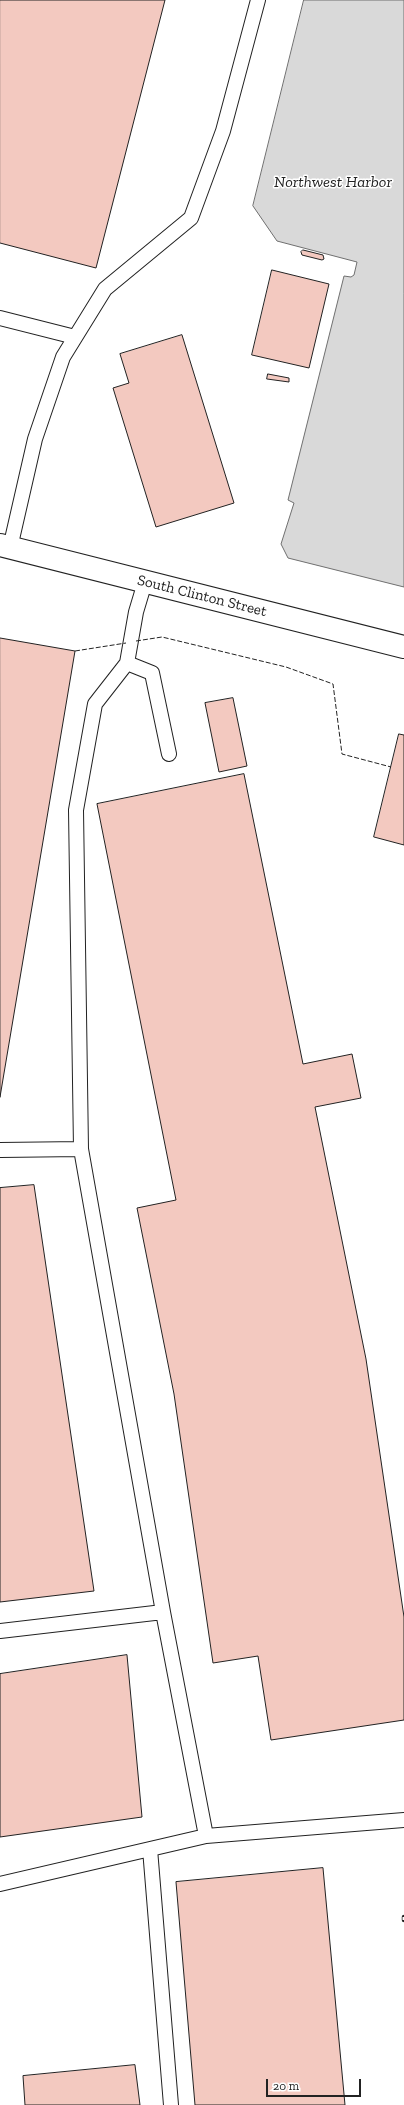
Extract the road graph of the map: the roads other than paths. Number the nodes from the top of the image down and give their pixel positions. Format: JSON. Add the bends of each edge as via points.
{"nodes":[{"id":1,"x":258,"y":0,"type":"edge"},
{"id":2,"x":0,"y":318,"type":"edge"},
{"id":3,"x":75,"y":337,"type":"junction"},
{"id":4,"x":5,"y":547,"type":"edge"},
{"id":5,"x":145,"y":582,"type":"junction"},
{"id":6,"x":404,"y":647,"type":"edge"},
{"id":7,"x":127,"y":663,"type":"junction"},
{"id":8,"x":169,"y":754,"type":"dead end"},
{"id":9,"x":81,"y":1149,"type":"junction"},
{"id":10,"x":0,"y":1150,"type":"edge"},
{"id":11,"x":163,"y":1612,"type":"junction"},
{"id":12,"x":0,"y":1631,"type":"edge"},
{"id":13,"x":404,"y":1820,"type":"edge"},
{"id":14,"x":206,"y":1836,"type":"junction"},
{"id":15,"x":150,"y":1849,"type":"junction"},
{"id":16,"x":0,"y":1884,"type":"edge"},
{"id":17,"x":170,"y":2105,"type":"edge"}],
"edges":[{"from":1,"to":3,"type":"lane","via":[[223,131],[191,218],[105,289]]},
{"from":2,"to":3,"type":"lane"},
{"from":3,"to":4,"type":"lane","via":[[63,357],[34,439]]},
{"from":4,"to":5,"type":"main road","name":"South Clinton Street"},
{"from":5,"to":6,"type":"main road","name":"South Clinton Street"},
{"from":5,"to":7,"type":"lane","via":[[136,612]]},
{"from":7,"to":8,"type":"lane","via":[[152,673]]},
{"from":7,"to":9,"type":"lane","via":[[95,704],[76,810]]},
{"from":9,"to":10,"type":"lane"},
{"from":9,"to":11,"type":"lane"},
{"from":11,"to":12,"type":"lane"},
{"from":11,"to":14,"type":"lane"},
{"from":13,"to":14,"type":"lane"},
{"from":14,"to":15,"type":"lane"},
{"from":15,"to":16,"type":"lane"},
{"from":15,"to":17,"type":"lane"}]}
